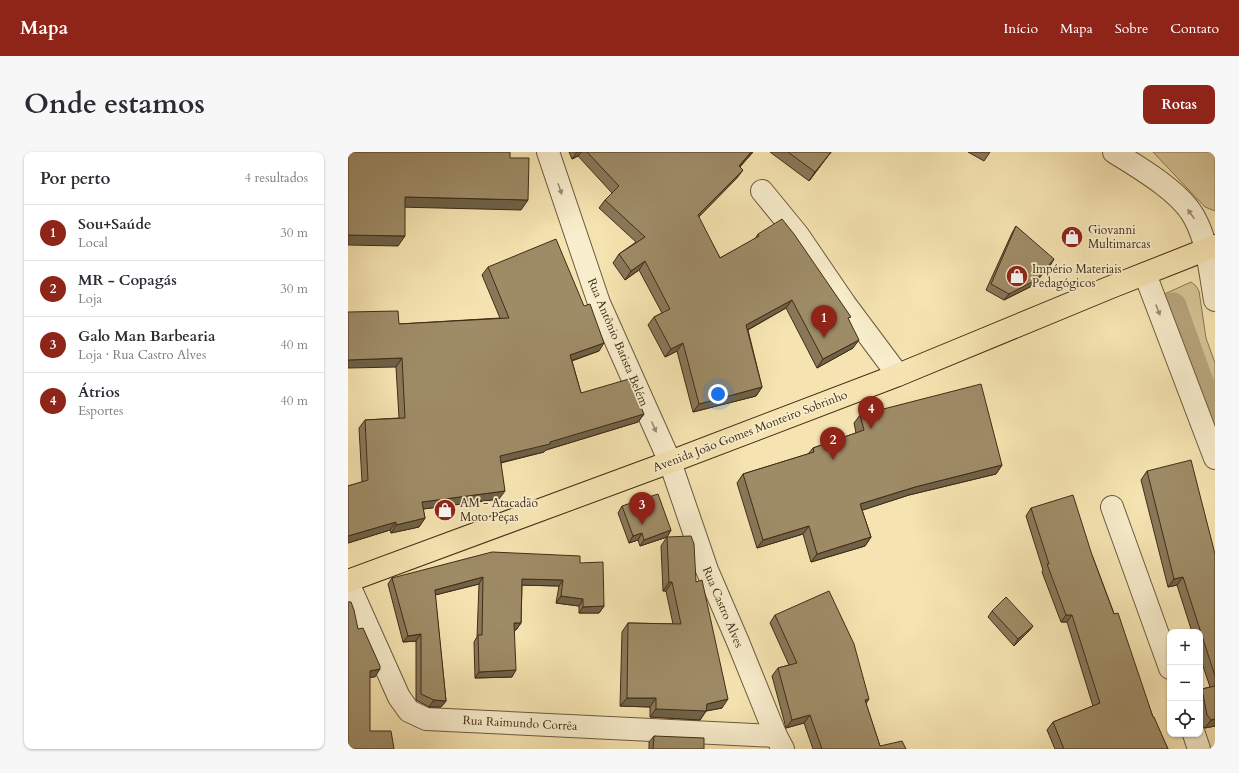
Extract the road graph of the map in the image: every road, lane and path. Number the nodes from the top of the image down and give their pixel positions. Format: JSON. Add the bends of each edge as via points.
{"nodes":[{"id":1,"x":548,"y":152,"type":"edge"},
{"id":2,"x":1114,"y":152,"type":"edge"},
{"id":3,"x":762,"y":191,"type":"dead end"},
{"id":4,"x":1211,"y":248,"type":"edge"},
{"id":5,"x":1144,"y":274,"type":"junction"},
{"id":6,"x":1215,"y":300,"type":"edge"},
{"id":7,"x":898,"y":375,"type":"junction"},
{"id":8,"x":1215,"y":458,"type":"edge"},
{"id":9,"x":670,"y":462,"type":"junction"},
{"id":10,"x":1112,"y":507,"type":"dead end"},
{"id":11,"x":348,"y":582,"type":"edge"},
{"id":12,"x":1169,"y":665,"type":"edge"},
{"id":13,"x":1195,"y":737,"type":"edge"},
{"id":14,"x":780,"y":743,"type":"edge"},
{"id":15,"x":1199,"y":749,"type":"edge"}],
"edges":[{"from":1,"to":9,"type":"street","name":"Rua Antônio Batista Belém","one_way":true,"via":[[599,303]]},
{"from":4,"to":2,"type":"street","one_way":true,"via":[[1194,216],[1180,199]]},
{"from":3,"to":7,"type":"street","via":[[798,234],[845,304]]},
{"from":4,"to":5,"type":"main road","name":"Avenida João Gomes Monteiro Sobrinho"},
{"from":4,"to":6,"type":"street"},
{"from":5,"to":7,"type":"main road","name":"Avenida João Gomes Monteiro Sobrinho"},
{"from":5,"to":8,"type":"street","one_way":true},
{"from":7,"to":9,"type":"main road","name":"Avenida João Gomes Monteiro Sobrinho"},
{"from":9,"to":11,"type":"main road","name":"Avenida João Gomes Monteiro Sobrinho"},
{"from":9,"to":14,"type":"street","name":"Rua Castro Alves","via":[[706,570]]},
{"from":10,"to":12,"type":"street"},
{"from":11,"to":14,"type":"street","name":"Rua Raimundo Corrêa","via":[[399,698],[409,712],[426,719]]},
{"from":13,"to":15,"type":"street"}]}
